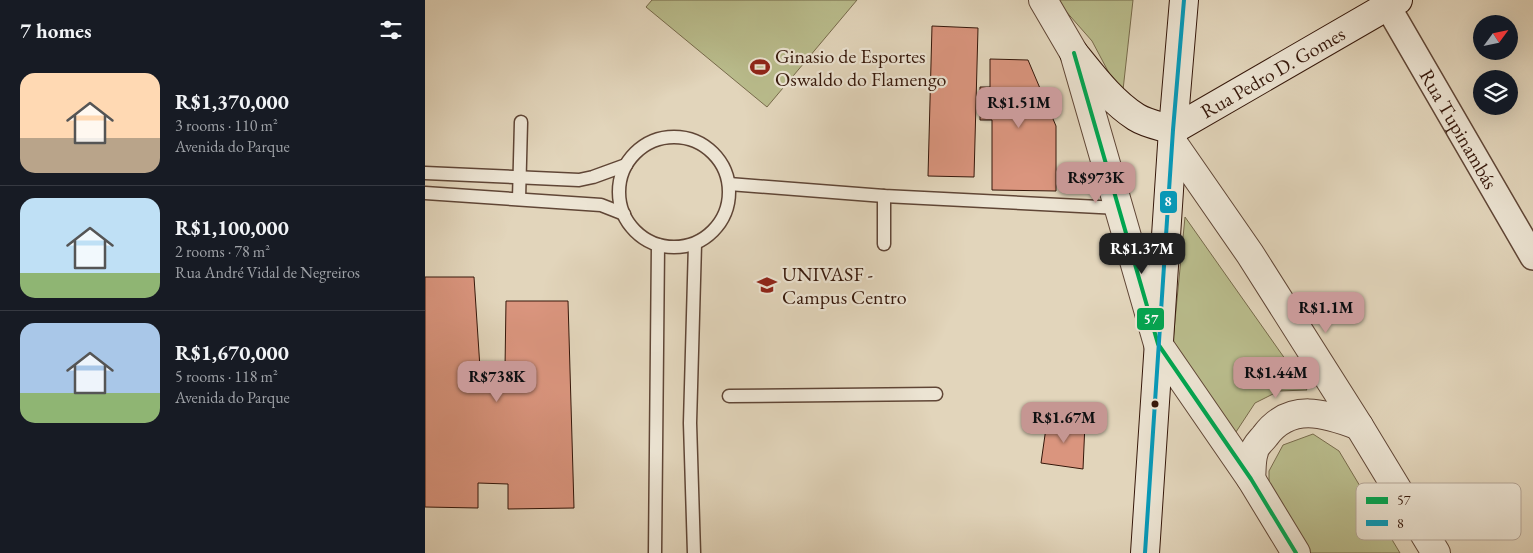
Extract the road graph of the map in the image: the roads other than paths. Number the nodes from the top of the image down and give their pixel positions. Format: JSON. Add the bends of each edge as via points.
{"nodes":[{"id":1,"x":1043,"y":0,"type":"edge"},
{"id":2,"x":1184,"y":0,"type":"edge"},
{"id":3,"x":1390,"y":2,"type":"edge"},
{"id":4,"x":1073,"y":53,"type":"junction"},
{"id":5,"x":521,"y":122,"type":"dead end"},
{"id":6,"x":1173,"y":136,"type":"junction"},
{"id":7,"x":626,"y":165,"type":"junction"},
{"id":8,"x":425,"y":174,"type":"edge"},
{"id":9,"x":520,"y":177,"type":"junction"},
{"id":10,"x":729,"y":184,"type":"junction"},
{"id":11,"x":425,"y":193,"type":"edge"},
{"id":12,"x":884,"y":196,"type":"junction"},
{"id":13,"x":519,"y":199,"type":"junction"},
{"id":14,"x":1119,"y":208,"type":"junction"},
{"id":15,"x":624,"y":214,"type":"junction"},
{"id":16,"x":695,"y":244,"type":"junction"},
{"id":17,"x":884,"y":244,"type":"dead end"},
{"id":18,"x":659,"y":245,"type":"junction"},
{"id":19,"x":1533,"y":257,"type":"edge"},
{"id":20,"x":1158,"y":344,"type":"junction"},
{"id":21,"x":936,"y":394,"type":"dead end"},
{"id":22,"x":729,"y":396,"type":"dead end"},
{"id":23,"x":1359,"y":426,"type":"junction"},
{"id":24,"x":1251,"y":479,"type":"junction"},
{"id":25,"x":1393,"y":483,"type":"edge"},
{"id":26,"x":1427,"y":540,"type":"edge"},
{"id":27,"x":655,"y":553,"type":"edge"},
{"id":28,"x":694,"y":553,"type":"edge"},
{"id":29,"x":1145,"y":553,"type":"edge"},
{"id":30,"x":1296,"y":553,"type":"edge"},
{"id":31,"x":1435,"y":553,"type":"edge"}],
"edges":[{"from":1,"to":4,"type":"street"},
{"from":2,"to":6,"type":"street"},
{"from":3,"to":6,"type":"street","name":"Rua Pedro D. Gomes"},
{"from":3,"to":19,"type":"street","name":"Rua Tupinambás"},
{"from":4,"to":6,"type":"street","via":[[1120,105]]},
{"from":4,"to":14,"type":"street"},
{"from":5,"to":9,"type":"lane"},
{"from":6,"to":20,"type":"street"},
{"from":6,"to":23,"type":"street"},
{"from":7,"to":9,"type":"lane","via":[[579,180]]},
{"from":7,"to":10,"type":"lane","via":[[645,144],[662,137],[681,136],[698,141],[713,152],[724,167]]},
{"from":7,"to":15,"type":"lane","via":[[618,189]]},
{"from":8,"to":9,"type":"lane"},
{"from":9,"to":13,"type":"lane"},
{"from":10,"to":12,"type":"lane"},
{"from":10,"to":16,"type":"lane","via":[[729,203],[722,220],[711,234]]},
{"from":11,"to":13,"type":"lane"},
{"from":12,"to":14,"type":"lane"},
{"from":12,"to":17,"type":"lane"},
{"from":13,"to":15,"type":"lane","via":[[601,204]]},
{"from":14,"to":20,"type":"street"},
{"from":15,"to":18,"type":"lane","via":[[642,237]]},
{"from":16,"to":18,"type":"lane"},
{"from":16,"to":28,"type":"lane","via":[[690,423]]},
{"from":18,"to":27,"type":"lane"},
{"from":20,"to":24,"type":"street"},
{"from":20,"to":29,"type":"street"},
{"from":21,"to":22,"type":"lane"},
{"from":23,"to":24,"type":"street","via":[[1312,412],[1289,416],[1269,430],[1254,450]]},
{"from":23,"to":25,"type":"street"},
{"from":24,"to":30,"type":"street"},
{"from":26,"to":31,"type":"street"}]}
